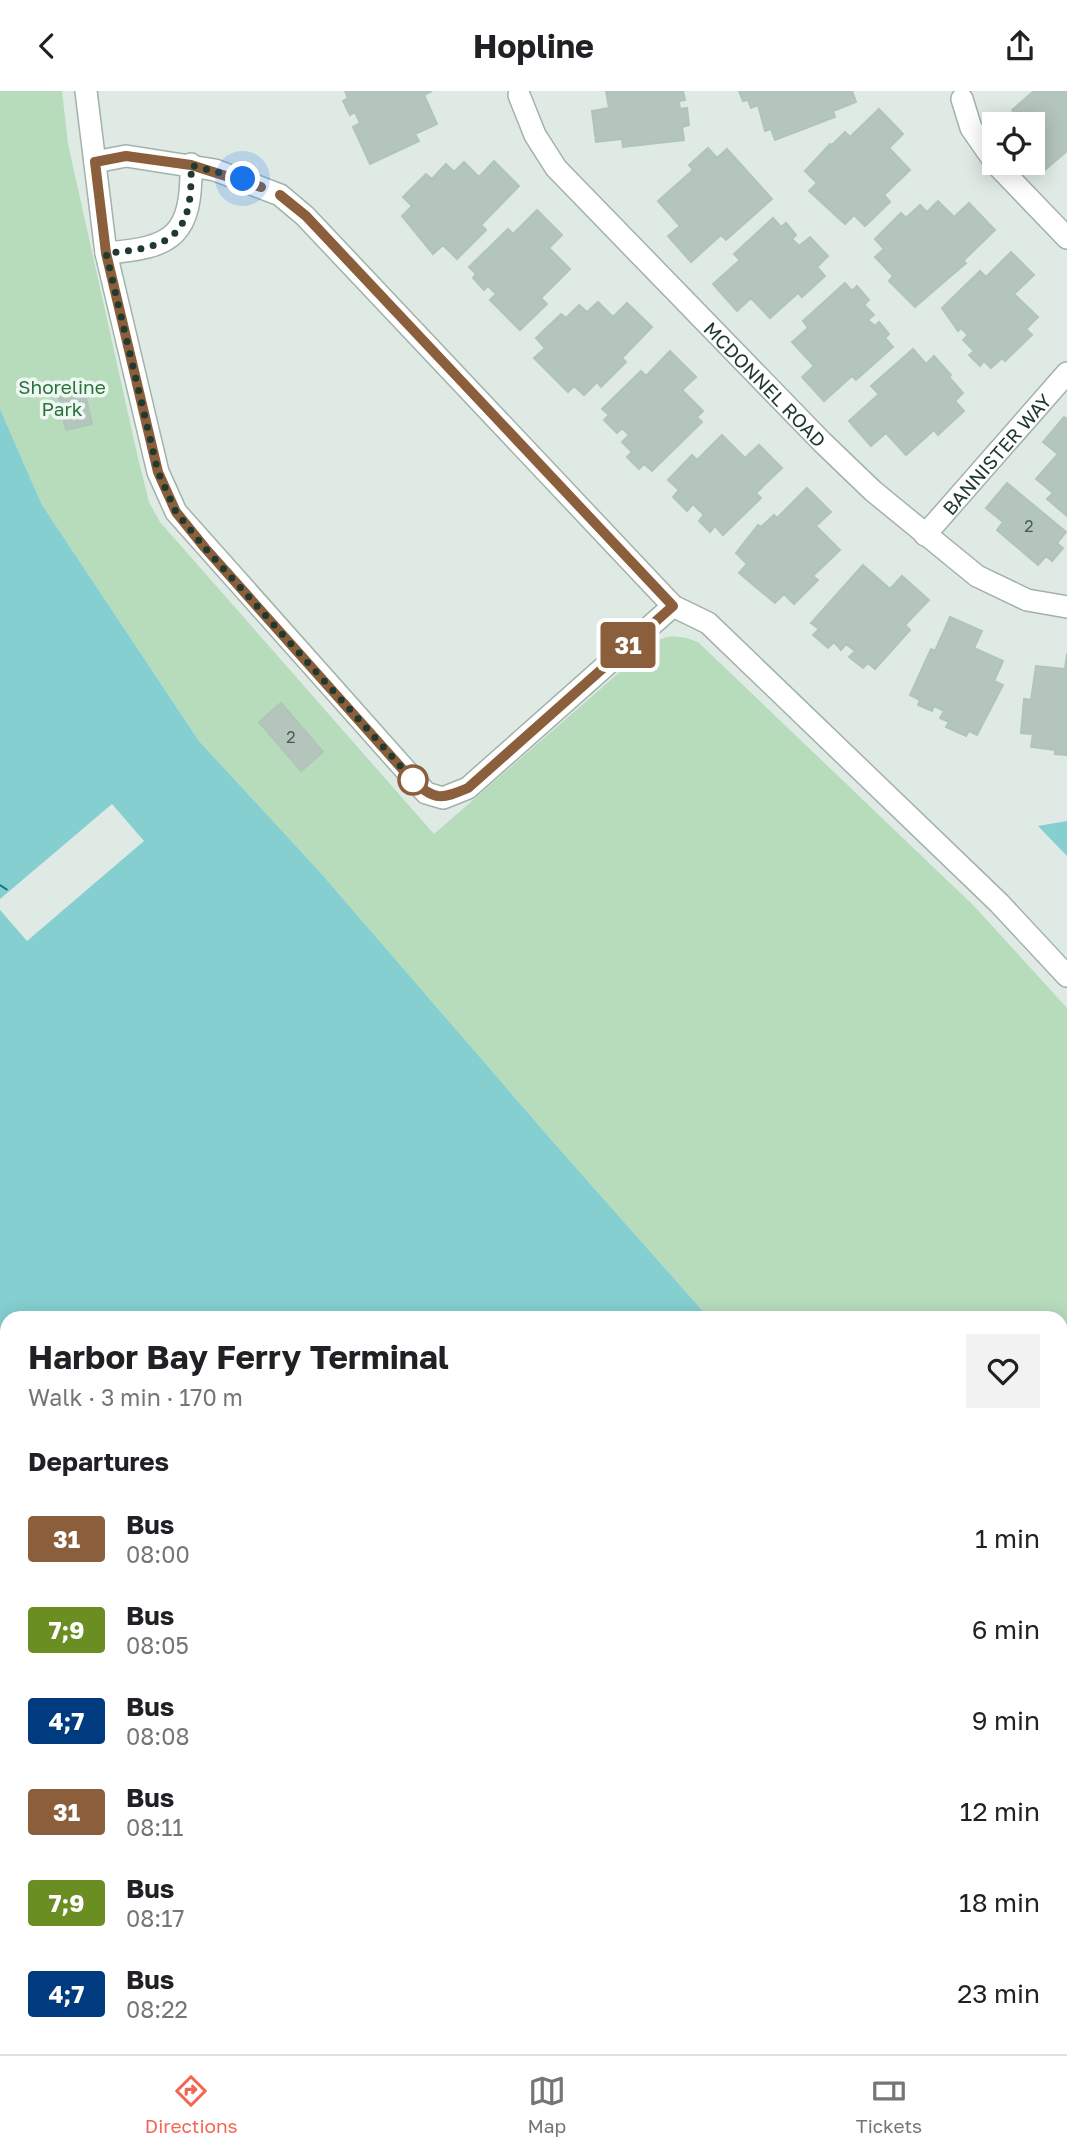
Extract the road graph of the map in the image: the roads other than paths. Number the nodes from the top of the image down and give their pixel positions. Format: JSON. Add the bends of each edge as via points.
{"nodes":[{"id":1,"x":86,"y":91,"type":"edge"},
{"id":2,"x":520,"y":95,"type":"dead end"},
{"id":3,"x":962,"y":99,"type":"dead end"},
{"id":4,"x":982,"y":144,"type":"edge"},
{"id":5,"x":95,"y":162,"type":"junction"},
{"id":6,"x":191,"y":165,"type":"junction"},
{"id":7,"x":1007,"y":175,"type":"edge"},
{"id":8,"x":1067,"y":238,"type":"edge"},
{"id":9,"x":106,"y":253,"type":"junction"},
{"id":10,"x":1067,"y":373,"type":"edge"},
{"id":11,"x":925,"y":535,"type":"junction"},
{"id":12,"x":673,"y":606,"type":"junction"},
{"id":13,"x":1067,"y":607,"type":"edge"},
{"id":14,"x":1067,"y":976,"type":"edge"}],
"edges":[{"from":1,"to":5,"type":"street"},
{"from":2,"to":11,"type":"street","name":"MCDONNEL ROAD","via":[[535,135],[556,168],[822,442]]},
{"from":3,"to":4,"type":"street","via":[[971,128]]},
{"from":5,"to":6,"type":"street","via":[[126,156]]},
{"from":5,"to":9,"type":"street"},
{"from":6,"to":9,"type":"street","via":[[190,207],[178,232],[159,246]]},
{"from":6,"to":12,"type":"street","via":[[280,195],[306,216]]},
{"from":7,"to":8,"type":"street"},
{"from":9,"to":12,"type":"street","via":[[158,472],[176,512],[426,793],[443,798],[468,788]]},
{"from":10,"to":11,"type":"street","name":"BANNISTER WAY"},
{"from":11,"to":13,"type":"street","name":"MCDONNEL ROAD","via":[[977,576],[1027,600]]},
{"from":12,"to":14,"type":"street","via":[[708,623],[999,903]]}]}
